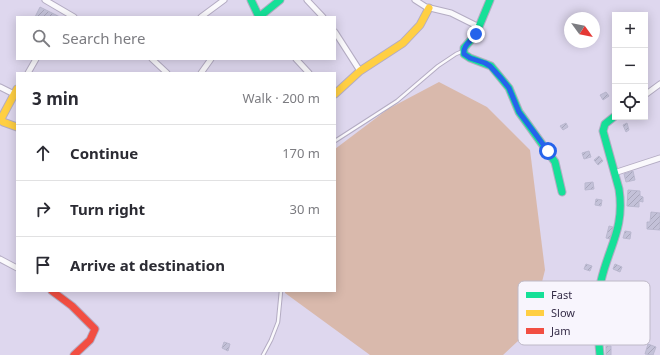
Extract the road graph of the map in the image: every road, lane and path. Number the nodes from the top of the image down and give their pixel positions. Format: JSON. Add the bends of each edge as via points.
{"nodes":[{"id":1,"x":45,"y":0,"type":"edge"},
{"id":2,"x":224,"y":0,"type":"edge"},
{"id":3,"x":251,"y":0,"type":"edge"},
{"id":4,"x":280,"y":0,"type":"edge"},
{"id":5,"x":307,"y":0,"type":"edge"},
{"id":6,"x":415,"y":0,"type":"edge"},
{"id":7,"x":490,"y":0,"type":"edge"},
{"id":8,"x":429,"y":8,"type":"junction"},
{"id":9,"x":62,"y":14,"type":"edge"},
{"id":10,"x":202,"y":16,"type":"edge"},
{"id":11,"x":259,"y":16,"type":"edge"},
{"id":12,"x":260,"y":16,"type":"edge"},
{"id":13,"x":322,"y":16,"type":"edge"},
{"id":14,"x":479,"y":27,"type":"junction"},
{"id":15,"x":336,"y":34,"type":"edge"},
{"id":16,"x":464,"y":51,"type":"junction"},
{"id":17,"x":35,"y":60,"type":"edge"},
{"id":18,"x":211,"y":60,"type":"edge"},
{"id":19,"x":297,"y":60,"type":"edge"},
{"id":20,"x":158,"y":61,"type":"edge"},
{"id":21,"x":360,"y":71,"type":"junction"},
{"id":22,"x":29,"y":72,"type":"edge"},
{"id":23,"x":166,"y":72,"type":"edge"},
{"id":24,"x":202,"y":72,"type":"edge"},
{"id":25,"x":308,"y":72,"type":"edge"},
{"id":26,"x":660,"y":84,"type":"edge"},
{"id":27,"x":0,"y":87,"type":"edge"},
{"id":28,"x":16,"y":92,"type":"edge"},
{"id":29,"x":336,"y":93,"type":"edge"},
{"id":30,"x":648,"y":93,"type":"edge"},
{"id":31,"x":612,"y":118,"type":"edge"},
{"id":32,"x":16,"y":127,"type":"edge"},
{"id":33,"x":336,"y":141,"type":"edge"},
{"id":34,"x":660,"y":158,"type":"edge"},
{"id":35,"x":614,"y":173,"type":"junction"},
{"id":36,"x":562,"y":192,"type":"dead end"},
{"id":37,"x":0,"y":259,"type":"edge"},
{"id":38,"x":16,"y":267,"type":"edge"},
{"id":39,"x":602,"y":281,"type":"edge"},
{"id":40,"x":53,"y":292,"type":"edge"},
{"id":41,"x":281,"y":292,"type":"edge"},
{"id":42,"x":599,"y":345,"type":"edge"},
{"id":43,"x":74,"y":355,"type":"edge"},
{"id":44,"x":263,"y":355,"type":"edge"},
{"id":45,"x":600,"y":355,"type":"edge"}],
"edges":[{"from":1,"to":9,"type":"street"},
{"from":2,"to":10,"type":"street"},
{"from":3,"to":11,"type":"street"},
{"from":4,"to":12,"type":"street"},
{"from":5,"to":13,"type":"street"},
{"from":6,"to":8,"type":"street"},
{"from":7,"to":14,"type":"street"},
{"from":8,"to":14,"type":"street","via":[[451,13]]},
{"from":8,"to":21,"type":"street","via":[[420,25],[403,43]]},
{"from":14,"to":16,"type":"street"},
{"from":15,"to":21,"type":"street"},
{"from":16,"to":33,"type":"lane","via":[[438,66],[392,105]]},
{"from":16,"to":36,"type":"street","via":[[466,56],[490,66],[509,88],[519,112],[555,162]]},
{"from":17,"to":22,"type":"street"},
{"from":18,"to":24,"type":"street"},
{"from":19,"to":25,"type":"street"},
{"from":20,"to":23,"type":"street"},
{"from":21,"to":29,"type":"street"},
{"from":26,"to":30,"type":"street"},
{"from":27,"to":28,"type":"street"},
{"from":28,"to":32,"type":"street","via":[[1,119]]},
{"from":31,"to":35,"type":"street","via":[[606,122],[602,131]]},
{"from":34,"to":35,"type":"street"},
{"from":35,"to":39,"type":"street","via":[[621,209],[618,230]]},
{"from":37,"to":38,"type":"street"},
{"from":40,"to":43,"type":"street","via":[[95,329],[92,338]]},
{"from":41,"to":44,"type":"lane","via":[[278,322]]},
{"from":42,"to":45,"type":"street"}]}
